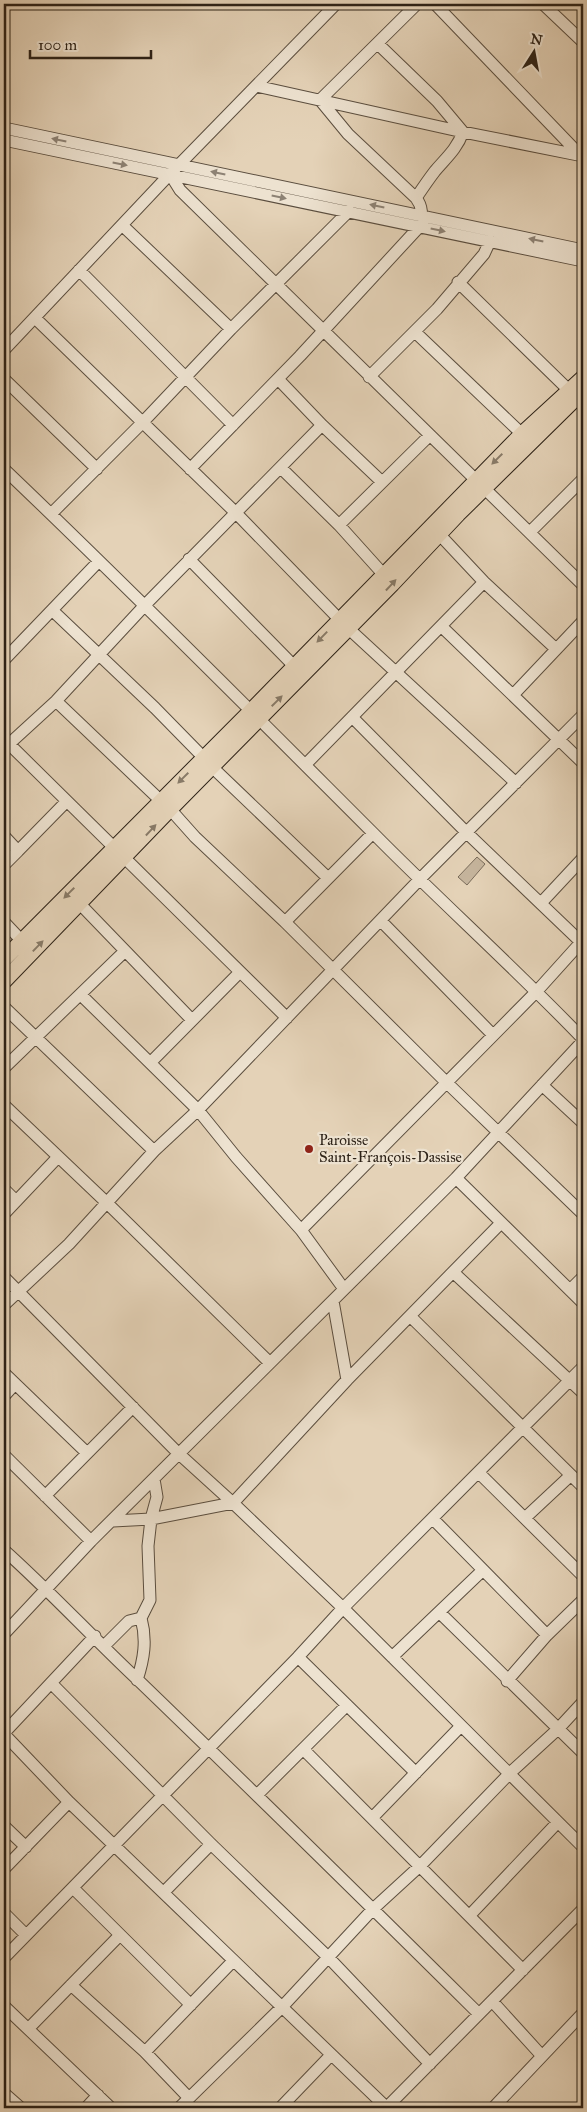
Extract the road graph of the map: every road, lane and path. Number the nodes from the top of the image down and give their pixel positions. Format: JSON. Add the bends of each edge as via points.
{"nodes":[{"id":1,"x":336,"y":4,"type":"edge"},
{"id":2,"x":417,"y":4,"type":"edge"},
{"id":3,"x":435,"y":4,"type":"edge"},
{"id":4,"x":543,"y":4,"type":"edge"},
{"id":5,"x":583,"y":42,"type":"edge"},
{"id":6,"x":378,"y":44,"type":"junction"},
{"id":7,"x":256,"y":86,"type":"junction"},
{"id":8,"x":320,"y":100,"type":"junction"},
{"id":9,"x":4,"y":128,"type":"edge"},
{"id":10,"x":463,"y":132,"type":"junction"},
{"id":11,"x":4,"y":140,"type":"edge"},
{"id":12,"x":582,"y":156,"type":"edge"},
{"id":13,"x":179,"y":165,"type":"junction"},
{"id":14,"x":170,"y":174,"type":"junction"},
{"id":15,"x":416,"y":198,"type":"junction"},
{"id":16,"x":350,"y":211,"type":"junction"},
{"id":17,"x":421,"y":221,"type":"junction"},
{"id":18,"x":123,"y":226,"type":"junction"},
{"id":19,"x":490,"y":241,"type":"junction"},
{"id":20,"x":583,"y":250,"type":"edge"},
{"id":21,"x":583,"y":262,"type":"edge"},
{"id":22,"x":79,"y":270,"type":"junction"},
{"id":23,"x":458,"y":282,"type":"junction"},
{"id":24,"x":276,"y":284,"type":"junction"},
{"id":25,"x":35,"y":318,"type":"junction"},
{"id":26,"x":231,"y":329,"type":"junction"},
{"id":27,"x":322,"y":331,"type":"junction"},
{"id":28,"x":415,"y":332,"type":"junction"},
{"id":29,"x":4,"y":350,"type":"edge"},
{"id":30,"x":186,"y":377,"type":"junction"},
{"id":31,"x":369,"y":377,"type":"junction"},
{"id":32,"x":583,"y":378,"type":"edge"},
{"id":33,"x":4,"y":379,"type":"edge"},
{"id":34,"x":278,"y":379,"type":"junction"},
{"id":35,"x":578,"y":396,"type":"edge"},
{"id":36,"x":142,"y":423,"type":"junction"},
{"id":37,"x":233,"y":425,"type":"junction"},
{"id":38,"x":322,"y":425,"type":"junction"},
{"id":39,"x":522,"y":434,"type":"junction"},
{"id":40,"x":429,"y":436,"type":"junction"},
{"id":41,"x":281,"y":468,"type":"junction"},
{"id":42,"x":4,"y":469,"type":"edge"},
{"id":43,"x":97,"y":469,"type":"junction"},
{"id":44,"x":190,"y":469,"type":"junction"},
{"id":45,"x":382,"y":482,"type":"junction"},
{"id":46,"x":480,"y":484,"type":"junction"},
{"id":47,"x":582,"y":484,"type":"edge"},
{"id":48,"x":236,"y":513,"type":"junction"},
{"id":49,"x":51,"y":514,"type":"junction"},
{"id":50,"x":339,"y":526,"type":"junction"},
{"id":51,"x":530,"y":532,"type":"junction"},
{"id":52,"x":439,"y":534,"type":"junction"},
{"id":53,"x":189,"y":559,"type":"junction"},
{"id":54,"x":99,"y":561,"type":"junction"},
{"id":55,"x":384,"y":575,"type":"junction"},
{"id":56,"x":484,"y":582,"type":"junction"},
{"id":57,"x":583,"y":585,"type":"edge"},
{"id":58,"x":146,"y":604,"type":"junction"},
{"id":59,"x":53,"y":611,"type":"junction"},
{"id":60,"x":583,"y":621,"type":"edge"},
{"id":61,"x":344,"y":624,"type":"junction"},
{"id":62,"x":441,"y":626,"type":"junction"},
{"id":63,"x":556,"y":649,"type":"junction"},
{"id":64,"x":99,"y":655,"type":"junction"},
{"id":65,"x":4,"y":660,"type":"edge"},
{"id":66,"x":294,"y":666,"type":"junction"},
{"id":67,"x":395,"y":672,"type":"junction"},
{"id":68,"x":513,"y":695,"type":"junction"},
{"id":69,"x":56,"y":701,"type":"junction"},
{"id":70,"x":255,"y":715,"type":"junction"},
{"id":71,"x":583,"y":715,"type":"edge"},
{"id":72,"x":352,"y":717,"type":"junction"},
{"id":73,"x":559,"y":740,"type":"junction"},
{"id":74,"x":6,"y":742,"type":"edge"},
{"id":75,"x":208,"y":762,"type":"junction"},
{"id":76,"x":583,"y":763,"type":"edge"},
{"id":77,"x":306,"y":764,"type":"junction"},
{"id":78,"x":516,"y":783,"type":"junction"},
{"id":79,"x":66,"y":802,"type":"junction"},
{"id":80,"x":165,"y":805,"type":"junction"},
{"id":81,"x":373,"y":833,"type":"junction"},
{"id":82,"x":467,"y":833,"type":"junction"},
{"id":83,"x":4,"y":836,"type":"edge"},
{"id":84,"x":18,"y":851,"type":"junction"},
{"id":85,"x":119,"y":853,"type":"junction"},
{"id":86,"x":583,"y":858,"type":"edge"},
{"id":87,"x":4,"y":865,"type":"edge"},
{"id":88,"x":328,"y":878,"type":"junction"},
{"id":89,"x":420,"y":879,"type":"junction"},
{"id":90,"x":80,"y":902,"type":"junction"},
{"id":91,"x":541,"y":903,"type":"junction"},
{"id":92,"x":381,"y":921,"type":"junction"},
{"id":93,"x":4,"y":922,"type":"edge"},
{"id":94,"x":285,"y":922,"type":"junction"},
{"id":95,"x":21,"y":940,"type":"junction"},
{"id":96,"x":583,"y":942,"type":"edge"},
{"id":97,"x":125,"y":951,"type":"junction"},
{"id":98,"x":4,"y":959,"type":"edge"},
{"id":99,"x":334,"y":970,"type":"junction"},
{"id":100,"x":240,"y":972,"type":"junction"},
{"id":101,"x":4,"y":981,"type":"edge"},
{"id":102,"x":537,"y":991,"type":"junction"},
{"id":103,"x":81,"y":995,"type":"junction"},
{"id":104,"x":4,"y":1007,"type":"edge"},
{"id":105,"x":286,"y":1018,"type":"junction"},
{"id":106,"x":192,"y":1020,"type":"junction"},
{"id":107,"x":492,"y":1034,"type":"junction"},
{"id":108,"x":35,"y":1039,"type":"junction"},
{"id":109,"x":583,"y":1040,"type":"edge"},
{"id":110,"x":151,"y":1062,"type":"junction"},
{"id":111,"x":4,"y":1068,"type":"edge"},
{"id":112,"x":446,"y":1082,"type":"junction"},
{"id":113,"x":542,"y":1085,"type":"junction"},
{"id":114,"x":4,"y":1105,"type":"edge"},
{"id":115,"x":198,"y":1110,"type":"junction"},
{"id":116,"x":583,"y":1123,"type":"edge"},
{"id":117,"x":499,"y":1131,"type":"junction"},
{"id":118,"x":154,"y":1151,"type":"junction"},
{"id":119,"x":58,"y":1158,"type":"junction"},
{"id":120,"x":456,"y":1178,"type":"junction"},
{"id":121,"x":4,"y":1189,"type":"edge"},
{"id":122,"x":16,"y":1201,"type":"junction"},
{"id":123,"x":107,"y":1203,"type":"junction"},
{"id":124,"x":4,"y":1214,"type":"edge"},
{"id":125,"x":583,"y":1214,"type":"edge"},
{"id":126,"x":501,"y":1223,"type":"junction"},
{"id":127,"x":302,"y":1230,"type":"junction"},
{"id":128,"x":454,"y":1273,"type":"junction"},
{"id":129,"x":4,"y":1277,"type":"edge"},
{"id":130,"x":583,"y":1277,"type":"edge"},
{"id":131,"x":344,"y":1289,"type":"junction"},
{"id":132,"x":570,"y":1290,"type":"junction"},
{"id":133,"x":18,"y":1291,"type":"junction"},
{"id":134,"x":333,"y":1300,"type":"junction"},
{"id":135,"x":583,"y":1303,"type":"edge"},
{"id":136,"x":4,"y":1305,"type":"edge"},
{"id":137,"x":411,"y":1317,"type":"junction"},
{"id":138,"x":270,"y":1362,"type":"junction"},
{"id":139,"x":583,"y":1367,"type":"edge"},
{"id":140,"x":4,"y":1373,"type":"edge"},
{"id":141,"x":347,"y":1380,"type":"junction"},
{"id":142,"x":570,"y":1380,"type":"junction"},
{"id":143,"x":15,"y":1384,"type":"junction"},
{"id":144,"x":583,"y":1393,"type":"edge"},
{"id":145,"x":4,"y":1396,"type":"edge"},
{"id":146,"x":133,"y":1407,"type":"junction"},
{"id":147,"x":523,"y":1426,"type":"junction"},
{"id":148,"x":86,"y":1452,"type":"junction"},
{"id":149,"x":178,"y":1453,"type":"junction"},
{"id":150,"x":4,"y":1455,"type":"edge"},
{"id":151,"x":479,"y":1473,"type":"junction"},
{"id":152,"x":571,"y":1476,"type":"junction"},
{"id":153,"x":154,"y":1479,"type":"junction"},
{"id":154,"x":583,"y":1487,"type":"edge"},
{"id":155,"x":45,"y":1496,"type":"junction"},
{"id":156,"x":233,"y":1503,"type":"junction"},
{"id":157,"x":526,"y":1517,"type":"junction"},
{"id":158,"x":151,"y":1519,"type":"junction"},
{"id":159,"x":433,"y":1520,"type":"junction"},
{"id":160,"x":113,"y":1521,"type":"junction"},
{"id":161,"x":90,"y":1541,"type":"junction"},
{"id":162,"x":4,"y":1550,"type":"edge"},
{"id":163,"x":482,"y":1570,"type":"junction"},
{"id":164,"x":583,"y":1576,"type":"edge"},
{"id":165,"x":48,"y":1589,"type":"junction"},
{"id":166,"x":583,"y":1600,"type":"edge"},
{"id":167,"x":342,"y":1608,"type":"junction"},
{"id":168,"x":439,"y":1612,"type":"junction"},
{"id":169,"x":141,"y":1618,"type":"junction"},
{"id":170,"x":4,"y":1634,"type":"edge"},
{"id":171,"x":547,"y":1635,"type":"junction"},
{"id":172,"x":95,"y":1636,"type":"junction"},
{"id":173,"x":104,"y":1646,"type":"junction"},
{"id":174,"x":298,"y":1657,"type":"junction"},
{"id":175,"x":392,"y":1657,"type":"junction"},
{"id":176,"x":137,"y":1680,"type":"junction"},
{"id":177,"x":507,"y":1681,"type":"junction"},
{"id":178,"x":52,"y":1684,"type":"junction"},
{"id":179,"x":583,"y":1702,"type":"edge"},
{"id":180,"x":347,"y":1705,"type":"junction"},
{"id":181,"x":461,"y":1726,"type":"junction"},
{"id":182,"x":558,"y":1729,"type":"junction"},
{"id":183,"x":4,"y":1734,"type":"edge"},
{"id":184,"x":209,"y":1748,"type":"junction"},
{"id":185,"x":304,"y":1750,"type":"junction"},
{"id":186,"x":583,"y":1753,"type":"edge"},
{"id":187,"x":416,"y":1773,"type":"junction"},
{"id":188,"x":510,"y":1773,"type":"junction"},
{"id":189,"x":257,"y":1795,"type":"junction"},
{"id":190,"x":163,"y":1796,"type":"junction"},
{"id":191,"x":70,"y":1802,"type":"junction"},
{"id":192,"x":373,"y":1817,"type":"junction"},
{"id":193,"x":558,"y":1822,"type":"junction"},
{"id":194,"x":4,"y":1826,"type":"edge"},
{"id":195,"x":211,"y":1844,"type":"junction"},
{"id":196,"x":114,"y":1845,"type":"junction"},
{"id":197,"x":26,"y":1847,"type":"junction"},
{"id":198,"x":583,"y":1847,"type":"edge"},
{"id":199,"x":420,"y":1865,"type":"junction"},
{"id":200,"x":4,"y":1869,"type":"edge"},
{"id":201,"x":73,"y":1888,"type":"junction"},
{"id":202,"x":164,"y":1892,"type":"junction"},
{"id":203,"x":373,"y":1909,"type":"junction"},
{"id":204,"x":583,"y":1909,"type":"edge"},
{"id":205,"x":4,"y":1913,"type":"edge"},
{"id":206,"x":470,"y":1915,"type":"junction"},
{"id":207,"x":26,"y":1934,"type":"junction"},
{"id":208,"x":120,"y":1935,"type":"junction"},
{"id":209,"x":328,"y":1957,"type":"junction"},
{"id":210,"x":4,"y":1958,"type":"edge"},
{"id":211,"x":233,"y":1960,"type":"junction"},
{"id":212,"x":523,"y":1970,"type":"junction"},
{"id":213,"x":71,"y":1984,"type":"junction"},
{"id":214,"x":492,"y":2001,"type":"junction"},
{"id":215,"x":191,"y":2005,"type":"junction"},
{"id":216,"x":4,"y":2006,"type":"edge"},
{"id":217,"x":283,"y":2006,"type":"junction"},
{"id":218,"x":583,"y":2013,"type":"edge"},
{"id":219,"x":479,"y":2014,"type":"junction"},
{"id":220,"x":29,"y":2028,"type":"junction"},
{"id":221,"x":145,"y":2052,"type":"junction"},
{"id":222,"x":331,"y":2055,"type":"junction"},
{"id":223,"x":542,"y":2056,"type":"junction"},
{"id":224,"x":430,"y":2064,"type":"junction"},
{"id":225,"x":4,"y":2093,"type":"edge"},
{"id":226,"x":98,"y":2095,"type":"junction"},
{"id":227,"x":189,"y":2098,"type":"junction"},
{"id":228,"x":21,"y":2108,"type":"edge"},
{"id":229,"x":86,"y":2108,"type":"edge"},
{"id":230,"x":111,"y":2108,"type":"edge"},
{"id":231,"x":179,"y":2108,"type":"edge"},
{"id":232,"x":280,"y":2108,"type":"edge"},
{"id":233,"x":387,"y":2108,"type":"edge"},
{"id":234,"x":492,"y":2108,"type":"edge"}],
"edges":[{"from":1,"to":7,"type":"street"},
{"from":2,"to":6,"type":"street"},
{"from":3,"to":12,"type":"street"},
{"from":4,"to":5,"type":"street"},
{"from":6,"to":8,"type":"street"},
{"from":6,"to":10,"type":"street","via":[[437,101]]},
{"from":7,"to":8,"type":"street"},
{"from":7,"to":13,"type":"street"},
{"from":8,"to":10,"type":"street"},
{"from":8,"to":15,"type":"street","via":[[348,134]]},
{"from":13,"to":9,"type":"street","one_way":true},
{"from":10,"to":12,"type":"street"},
{"from":10,"to":15,"type":"street","via":[[449,157]]},
{"from":11,"to":14,"type":"street","one_way":true},
{"from":13,"to":14,"type":"street"},
{"from":17,"to":13,"type":"street","one_way":true},
{"from":14,"to":16,"type":"street","one_way":true},
{"from":14,"to":18,"type":"street"},
{"from":14,"to":24,"type":"street","via":[[180,190]]},
{"from":15,"to":17,"type":"street","via":[[421,205]]},
{"from":16,"to":17,"type":"street"},
{"from":16,"to":24,"type":"street"},
{"from":17,"to":19,"type":"street","one_way":true},
{"from":20,"to":17,"type":"street","one_way":true},
{"from":17,"to":27,"type":"street"},
{"from":18,"to":22,"type":"street"},
{"from":18,"to":26,"type":"street"},
{"from":19,"to":21,"type":"street"},
{"from":19,"to":23,"type":"street","via":[[484,254]]},
{"from":22,"to":25,"type":"street"},
{"from":22,"to":30,"type":"street"},
{"from":23,"to":28,"type":"street"},
{"from":23,"to":35,"type":"street"},
{"from":24,"to":26,"type":"street"},
{"from":24,"to":27,"type":"street"},
{"from":25,"to":29,"type":"street"},
{"from":25,"to":36,"type":"street"},
{"from":26,"to":30,"type":"street"},
{"from":27,"to":31,"type":"street"},
{"from":27,"to":34,"type":"street"},
{"from":28,"to":31,"type":"street"},
{"from":28,"to":39,"type":"street"},
{"from":30,"to":36,"type":"street"},
{"from":30,"to":37,"type":"street"},
{"from":31,"to":40,"type":"street"},
{"from":32,"to":35,"type":"main road"},
{"from":33,"to":43,"type":"street"},
{"from":34,"to":37,"type":"street"},
{"from":34,"to":38,"type":"street"},
{"from":35,"to":39,"type":"main road"},
{"from":35,"to":46,"type":"main road"},
{"from":36,"to":43,"type":"street"},
{"from":36,"to":44,"type":"street"},
{"from":37,"to":44,"type":"street"},
{"from":38,"to":41,"type":"street"},
{"from":38,"to":45,"type":"street"},
{"from":39,"to":46,"type":"main road","one_way":true},
{"from":40,"to":45,"type":"street"},
{"from":40,"to":46,"type":"street"},
{"from":41,"to":48,"type":"street"},
{"from":41,"to":50,"type":"street"},
{"from":42,"to":49,"type":"street"},
{"from":43,"to":49,"type":"street"},
{"from":44,"to":48,"type":"street"},
{"from":45,"to":50,"type":"street"},
{"from":46,"to":51,"type":"street"},
{"from":46,"to":52,"type":"main road"},
{"from":46,"to":55,"type":"main road"},
{"from":47,"to":51,"type":"street"},
{"from":48,"to":53,"type":"street"},
{"from":48,"to":61,"type":"street"},
{"from":49,"to":54,"type":"street"},
{"from":50,"to":55,"type":"street"},
{"from":51,"to":57,"type":"street"},
{"from":52,"to":56,"type":"street"},
{"from":61,"to":52,"type":"main road","one_way":true},
{"from":53,"to":58,"type":"street"},
{"from":53,"to":66,"type":"street"},
{"from":54,"to":58,"type":"street"},
{"from":54,"to":59,"type":"street"},
{"from":55,"to":61,"type":"main road"},
{"from":56,"to":62,"type":"street"},
{"from":56,"to":63,"type":"street"},
{"from":58,"to":64,"type":"street"},
{"from":58,"to":70,"type":"street"},
{"from":59,"to":64,"type":"street"},
{"from":59,"to":65,"type":"street"},
{"from":60,"to":63,"type":"street"},
{"from":61,"to":66,"type":"main road","one_way":true},
{"from":61,"to":67,"type":"street"},
{"from":70,"to":61,"type":"main road","one_way":true},
{"from":62,"to":67,"type":"street"},
{"from":62,"to":68,"type":"street"},
{"from":63,"to":68,"type":"street"},
{"from":64,"to":69,"type":"street"},
{"from":64,"to":75,"type":"street"},
{"from":66,"to":70,"type":"main road"},
{"from":67,"to":72,"type":"street"},
{"from":67,"to":78,"type":"street"},
{"from":68,"to":73,"type":"street"},
{"from":69,"to":74,"type":"street"},
{"from":69,"to":80,"type":"street"},
{"from":70,"to":75,"type":"main road"},
{"from":70,"to":77,"type":"street"},
{"from":71,"to":73,"type":"street"},
{"from":72,"to":77,"type":"street"},
{"from":72,"to":82,"type":"street"},
{"from":73,"to":76,"type":"street"},
{"from":73,"to":78,"type":"street"},
{"from":74,"to":79,"type":"street"},
{"from":75,"to":80,"type":"main road"},
{"from":75,"to":88,"type":"street"},
{"from":77,"to":81,"type":"street"},
{"from":78,"to":82,"type":"street"},
{"from":79,"to":84,"type":"street"},
{"from":79,"to":85,"type":"street"},
{"from":80,"to":85,"type":"main road"},
{"from":80,"to":94,"type":"street"},
{"from":81,"to":88,"type":"street"},
{"from":81,"to":89,"type":"street"},
{"from":82,"to":89,"type":"street"},
{"from":82,"to":91,"type":"street"},
{"from":83,"to":84,"type":"street"},
{"from":84,"to":87,"type":"street"},
{"from":85,"to":90,"type":"main road"},
{"from":85,"to":95,"type":"main road","one_way":true},
{"from":85,"to":100,"type":"street"},
{"from":86,"to":91,"type":"street"},
{"from":88,"to":94,"type":"street"},
{"from":89,"to":92,"type":"street"},
{"from":89,"to":102,"type":"street"},
{"from":90,"to":97,"type":"street"},
{"from":101,"to":90,"type":"main road","one_way":true},
{"from":91,"to":96,"type":"street"},
{"from":92,"to":99,"type":"street"},
{"from":92,"to":107,"type":"street"},
{"from":93,"to":95,"type":"street"},
{"from":94,"to":99,"type":"street"},
{"from":95,"to":98,"type":"main road"},
{"from":96,"to":102,"type":"street"},
{"from":97,"to":103,"type":"street"},
{"from":97,"to":106,"type":"street"},
{"from":99,"to":105,"type":"street"},
{"from":99,"to":112,"type":"street"},
{"from":100,"to":105,"type":"street"},
{"from":100,"to":106,"type":"street"},
{"from":102,"to":107,"type":"street"},
{"from":102,"to":109,"type":"street"},
{"from":103,"to":108,"type":"street"},
{"from":103,"to":110,"type":"street"},
{"from":104,"to":108,"type":"street"},
{"from":105,"to":115,"type":"street"},
{"from":106,"to":110,"type":"street"},
{"from":107,"to":112,"type":"street"},
{"from":108,"to":111,"type":"street"},
{"from":108,"to":118,"type":"street"},
{"from":109,"to":113,"type":"street"},
{"from":110,"to":115,"type":"street"},
{"from":112,"to":117,"type":"street"},
{"from":112,"to":127,"type":"street"},
{"from":113,"to":116,"type":"street"},
{"from":113,"to":117,"type":"street"},
{"from":114,"to":119,"type":"street"},
{"from":115,"to":118,"type":"street"},
{"from":115,"to":127,"type":"street"},
{"from":117,"to":120,"type":"street"},
{"from":117,"to":125,"type":"street"},
{"from":118,"to":123,"type":"street"},
{"from":119,"to":122,"type":"street"},
{"from":119,"to":123,"type":"street"},
{"from":120,"to":126,"type":"street"},
{"from":120,"to":131,"type":"street"},
{"from":121,"to":122,"type":"street"},
{"from":122,"to":124,"type":"street"},
{"from":123,"to":133,"type":"street"},
{"from":123,"to":138,"type":"street"},
{"from":126,"to":128,"type":"street"},
{"from":126,"to":132,"type":"street"},
{"from":127,"to":131,"type":"street"},
{"from":128,"to":137,"type":"street"},
{"from":128,"to":142,"type":"street"},
{"from":129,"to":133,"type":"street"},
{"from":130,"to":132,"type":"street"},
{"from":131,"to":134,"type":"street"},
{"from":132,"to":135,"type":"street"},
{"from":133,"to":136,"type":"street"},
{"from":133,"to":146,"type":"street"},
{"from":134,"to":138,"type":"street"},
{"from":134,"to":141,"type":"street"},
{"from":137,"to":141,"type":"street"},
{"from":137,"to":147,"type":"street"},
{"from":138,"to":149,"type":"street"},
{"from":139,"to":142,"type":"street"},
{"from":140,"to":143,"type":"street"},
{"from":141,"to":156,"type":"street"},
{"from":142,"to":144,"type":"street"},
{"from":142,"to":147,"type":"street"},
{"from":143,"to":145,"type":"street"},
{"from":143,"to":148,"type":"street"},
{"from":146,"to":148,"type":"street"},
{"from":146,"to":149,"type":"street"},
{"from":147,"to":151,"type":"street"},
{"from":147,"to":152,"type":"street"},
{"from":148,"to":155,"type":"street"},
{"from":149,"to":153,"type":"street"},
{"from":149,"to":156,"type":"street"},
{"from":150,"to":155,"type":"street"},
{"from":151,"to":157,"type":"street"},
{"from":151,"to":159,"type":"street"},
{"from":152,"to":154,"type":"street"},
{"from":152,"to":157,"type":"street"},
{"from":153,"to":158,"type":"street","via":[[157,1497]]},
{"from":153,"to":160,"type":"street"},
{"from":155,"to":161,"type":"street"},
{"from":156,"to":158,"type":"street"},
{"from":156,"to":167,"type":"street"},
{"from":157,"to":164,"type":"street"},
{"from":158,"to":160,"type":"street"},
{"from":158,"to":169,"type":"street","via":[[148,1546],[150,1600]]},
{"from":159,"to":163,"type":"street"},
{"from":159,"to":167,"type":"street"},
{"from":160,"to":161,"type":"street"},
{"from":161,"to":165,"type":"street"},
{"from":162,"to":165,"type":"street"},
{"from":163,"to":168,"type":"street"},
{"from":163,"to":171,"type":"street"},
{"from":165,"to":170,"type":"street"},
{"from":165,"to":172,"type":"street"},
{"from":166,"to":171,"type":"street"},
{"from":167,"to":174,"type":"street"},
{"from":167,"to":175,"type":"street"},
{"from":168,"to":175,"type":"street"},
{"from":168,"to":177,"type":"street"},
{"from":169,"to":173,"type":"street","via":[[130,1621]]},
{"from":169,"to":176,"type":"street","via":[[146,1636]]},
{"from":171,"to":177,"type":"street"},
{"from":172,"to":173,"type":"street"},
{"from":172,"to":178,"type":"street"},
{"from":173,"to":176,"type":"street"},
{"from":174,"to":180,"type":"street"},
{"from":174,"to":184,"type":"street"},
{"from":175,"to":181,"type":"street"},
{"from":176,"to":184,"type":"street"},
{"from":177,"to":182,"type":"street"},
{"from":178,"to":183,"type":"street"},
{"from":178,"to":190,"type":"street"},
{"from":179,"to":182,"type":"street"},
{"from":180,"to":185,"type":"street"},
{"from":180,"to":187,"type":"street"},
{"from":181,"to":187,"type":"street"},
{"from":181,"to":188,"type":"street"},
{"from":182,"to":186,"type":"street"},
{"from":182,"to":188,"type":"street"},
{"from":183,"to":191,"type":"street"},
{"from":184,"to":189,"type":"street"},
{"from":184,"to":190,"type":"street"},
{"from":185,"to":189,"type":"street"},
{"from":185,"to":192,"type":"street"},
{"from":187,"to":192,"type":"street"},
{"from":188,"to":193,"type":"street"},
{"from":188,"to":199,"type":"street"},
{"from":189,"to":203,"type":"street"},
{"from":190,"to":195,"type":"street"},
{"from":190,"to":196,"type":"street"},
{"from":191,"to":196,"type":"street"},
{"from":191,"to":197,"type":"street"},
{"from":192,"to":199,"type":"street"},
{"from":193,"to":198,"type":"street"},
{"from":193,"to":206,"type":"street"},
{"from":194,"to":197,"type":"street"},
{"from":195,"to":202,"type":"street"},
{"from":195,"to":209,"type":"street"},
{"from":196,"to":201,"type":"street"},
{"from":196,"to":202,"type":"street"},
{"from":197,"to":200,"type":"street"},
{"from":199,"to":203,"type":"street"},
{"from":199,"to":206,"type":"street"},
{"from":201,"to":207,"type":"street"},
{"from":201,"to":208,"type":"street"},
{"from":202,"to":211,"type":"street"},
{"from":203,"to":209,"type":"street"},
{"from":203,"to":219,"type":"street"},
{"from":204,"to":212,"type":"street"},
{"from":205,"to":207,"type":"street"},
{"from":206,"to":212,"type":"street"},
{"from":207,"to":210,"type":"street"},
{"from":208,"to":213,"type":"street"},
{"from":208,"to":215,"type":"street"},
{"from":209,"to":217,"type":"street"},
{"from":209,"to":224,"type":"street"},
{"from":211,"to":215,"type":"street"},
{"from":211,"to":217,"type":"street"},
{"from":212,"to":214,"type":"street"},
{"from":213,"to":220,"type":"street"},
{"from":213,"to":221,"type":"street"},
{"from":214,"to":219,"type":"street"},
{"from":214,"to":223,"type":"street"},
{"from":215,"to":221,"type":"street"},
{"from":216,"to":220,"type":"street"},
{"from":217,"to":222,"type":"street"},
{"from":217,"to":227,"type":"street"},
{"from":218,"to":223,"type":"street"},
{"from":219,"to":224,"type":"street"},
{"from":220,"to":226,"type":"street"},
{"from":221,"to":227,"type":"street"},
{"from":222,"to":232,"type":"street"},
{"from":222,"to":233,"type":"street"},
{"from":223,"to":234,"type":"street"},
{"from":224,"to":233,"type":"street"},
{"from":225,"to":228,"type":"street"},
{"from":226,"to":229,"type":"street"},
{"from":226,"to":230,"type":"street"},
{"from":227,"to":231,"type":"street"}]}
